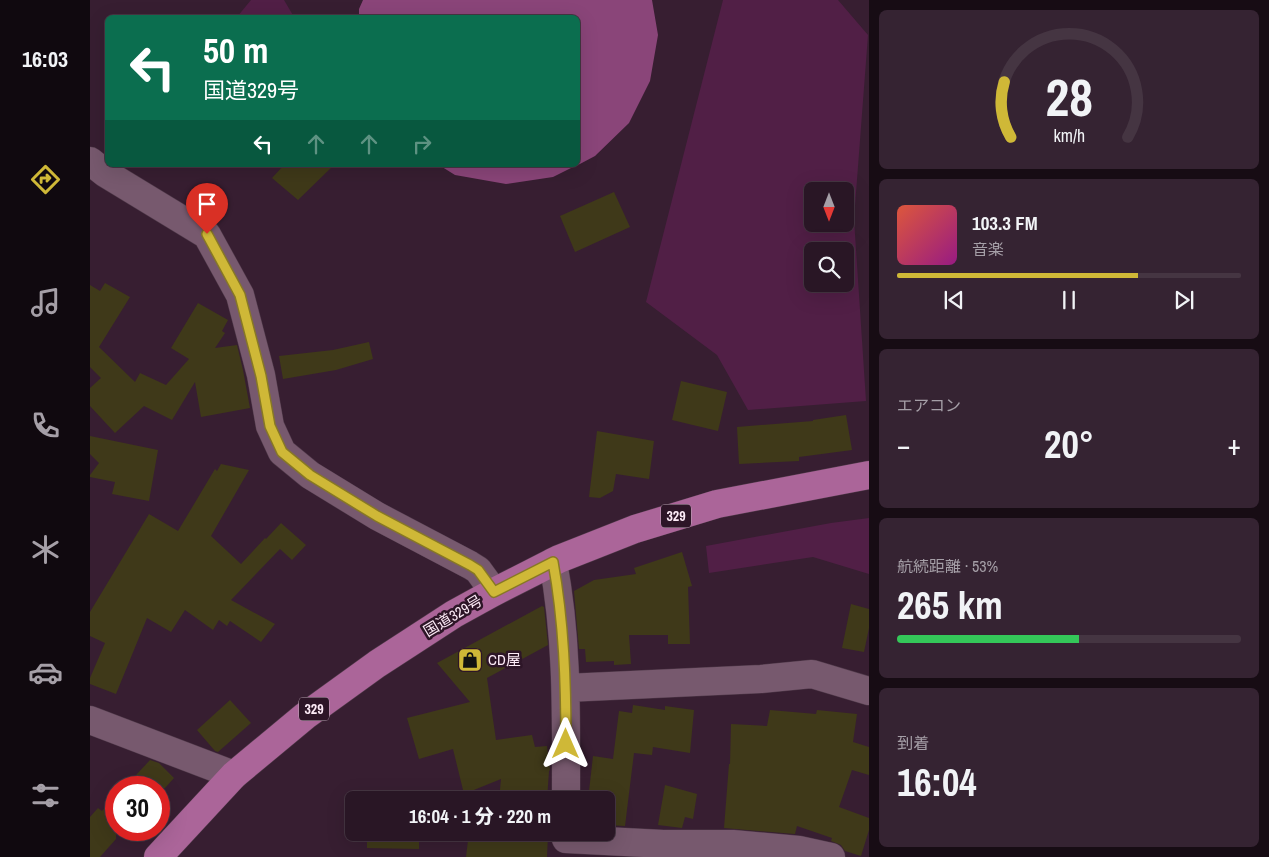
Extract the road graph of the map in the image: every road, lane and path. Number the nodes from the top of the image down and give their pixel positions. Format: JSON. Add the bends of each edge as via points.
{"nodes":[{"id":1,"x":90,"y":161,"type":"edge"},
{"id":2,"x":869,"y":475,"type":"edge"},
{"id":3,"x":553,"y":562,"type":"junction"},
{"id":4,"x":494,"y":592,"type":"junction"},
{"id":5,"x":566,"y":688,"type":"junction"},
{"id":6,"x":869,"y":691,"type":"edge"},
{"id":7,"x":90,"y":720,"type":"edge"},
{"id":8,"x":234,"y":776,"type":"junction"},
{"id":9,"x":566,"y":791,"type":"edge"},
{"id":10,"x":565,"y":843,"type":"edge"},
{"id":11,"x":158,"y":857,"type":"edge"},
{"id":12,"x":831,"y":857,"type":"edge"}],
"edges":[{"from":1,"to":4,"type":"street","via":[[207,234],[240,295],[270,426],[282,452],[310,475],[377,516],[478,570]]},
{"from":2,"to":3,"type":"highway","name":"国道329号","number":"329","via":[[718,504],[635,529]]},
{"from":3,"to":4,"type":"highway","name":"国道329号","number":"329"},
{"from":3,"to":5,"type":"street"},
{"from":4,"to":8,"type":"highway","name":"国道329号","number":"329","via":[[377,664],[305,716]]},
{"from":5,"to":6,"type":"street","via":[[812,674]]},
{"from":5,"to":9,"type":"street"},
{"from":7,"to":8,"type":"street"},
{"from":8,"to":11,"type":"highway","name":"国道329号","number":"329"},
{"from":10,"to":12,"type":"street","via":[[733,844],[799,850]]}]}
